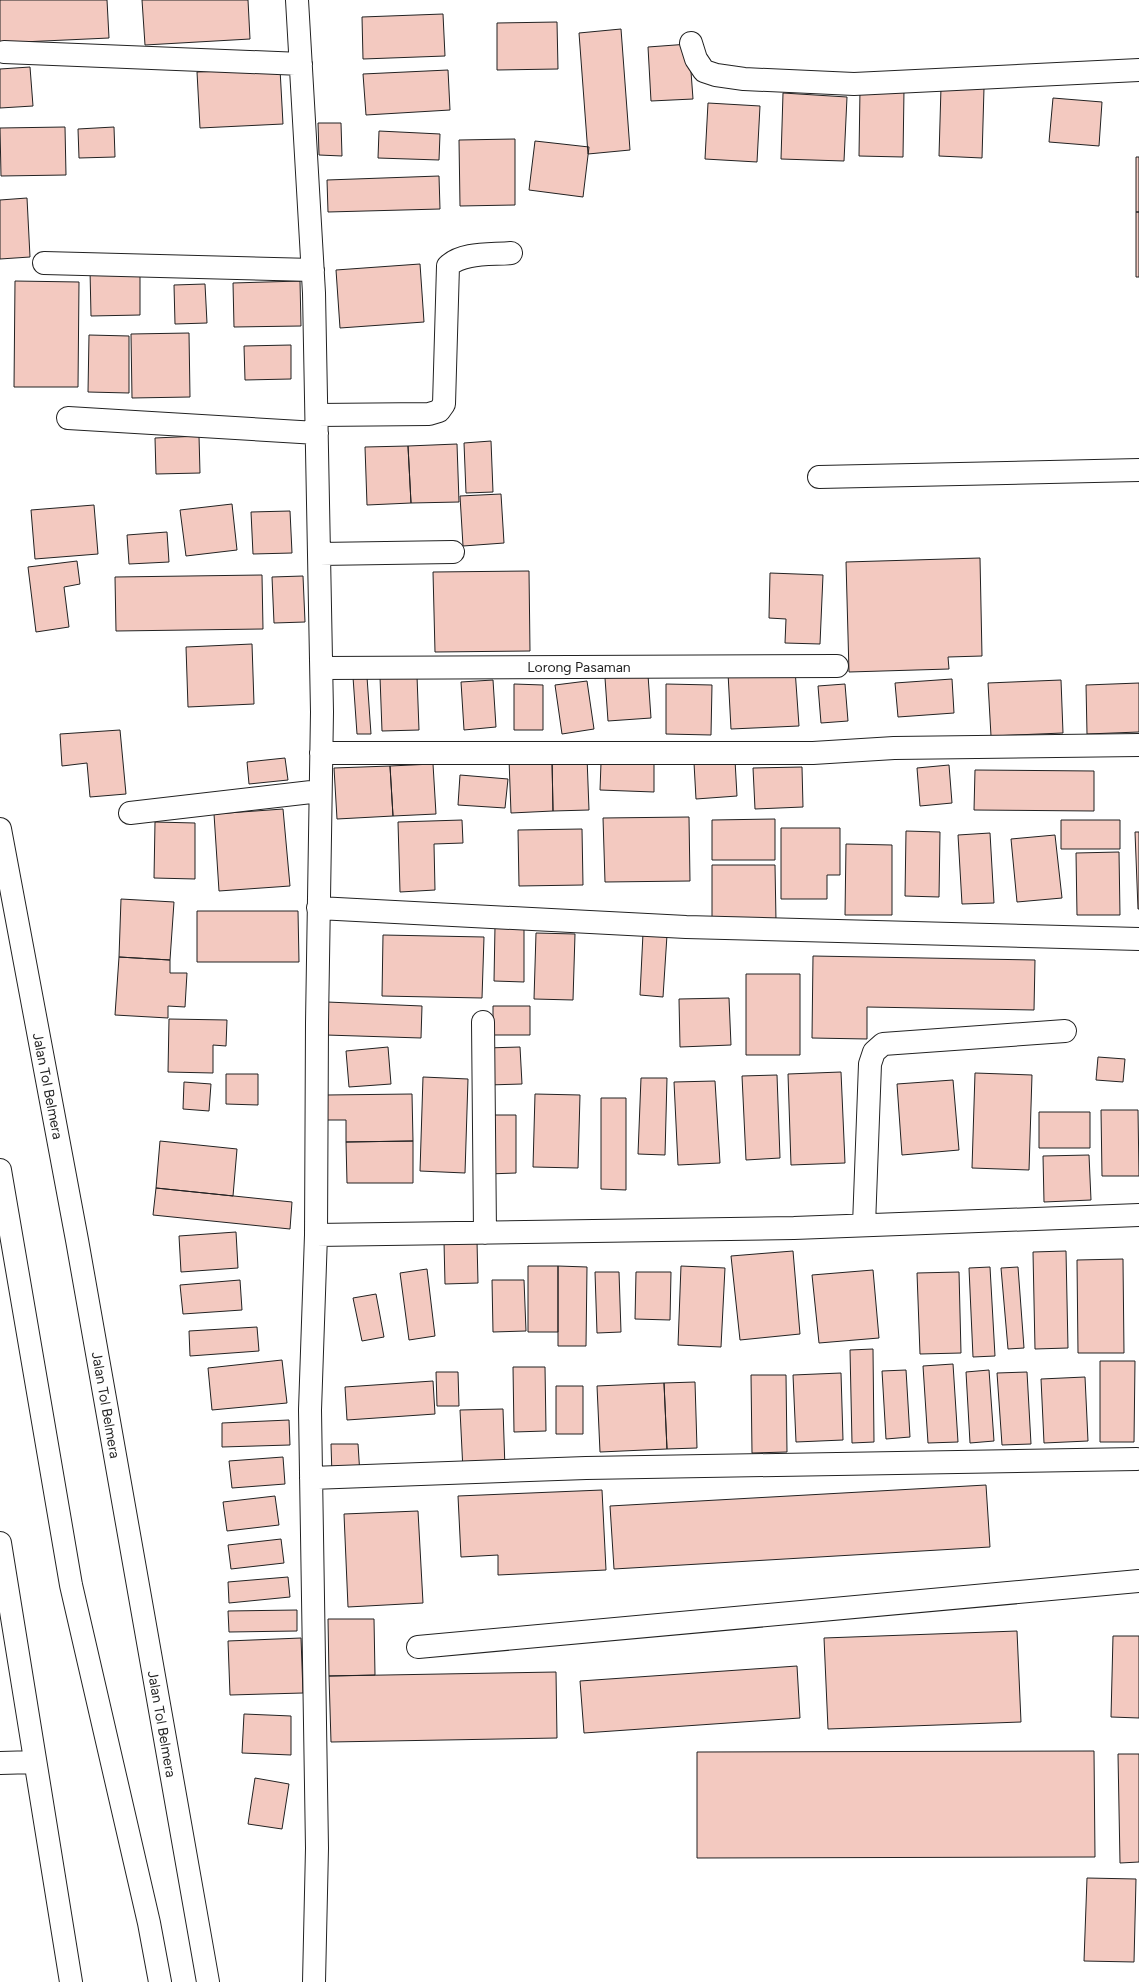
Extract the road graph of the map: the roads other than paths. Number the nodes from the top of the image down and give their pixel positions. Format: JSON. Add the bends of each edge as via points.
{"nodes":[{"id":1,"x":297,"y":0,"type":"edge"},
{"id":2,"x":691,"y":43,"type":"dead end"},
{"id":3,"x":4,"y":52,"type":"dead end"},
{"id":4,"x":301,"y":64,"type":"junction"},
{"id":5,"x":1139,"y":70,"type":"edge"},
{"id":6,"x":511,"y":253,"type":"dead end"},
{"id":7,"x":44,"y":263,"type":"dead end"},
{"id":8,"x":313,"y":270,"type":"junction"},
{"id":9,"x":68,"y":418,"type":"dead end"},
{"id":10,"x":317,"y":424,"type":"junction"},
{"id":11,"x":1139,"y":470,"type":"edge"},
{"id":12,"x":819,"y":477,"type":"dead end"},
{"id":13,"x":453,"y":552,"type":"dead end"},
{"id":14,"x":319,"y":554,"type":"junction"},
{"id":15,"x":837,"y":666,"type":"dead end"},
{"id":16,"x":322,"y":668,"type":"junction"},
{"id":17,"x":1139,"y":745,"type":"edge"},
{"id":18,"x":321,"y":753,"type":"junction"},
{"id":19,"x":320,"y":791,"type":"junction"},
{"id":20,"x":130,"y":813,"type":"dead end"},
{"id":21,"x":0,"y":829,"type":"edge"},
{"id":22,"x":318,"y":908,"type":"junction"},
{"id":23,"x":1139,"y":939,"type":"edge"},
{"id":24,"x":483,"y":1022,"type":"dead end"},
{"id":25,"x":1065,"y":1031,"type":"dead end"},
{"id":26,"x":0,"y":1170,"type":"edge"},
{"id":27,"x":1139,"y":1215,"type":"edge"},
{"id":28,"x":864,"y":1225,"type":"junction"},
{"id":29,"x":485,"y":1233,"type":"junction"},
{"id":30,"x":316,"y":1235,"type":"junction"},
{"id":31,"x":1137,"y":1459,"type":"dead end"},
{"id":32,"x":312,"y":1478,"type":"junction"},
{"id":33,"x":0,"y":1543,"type":"edge"},
{"id":34,"x":1139,"y":1581,"type":"edge"},
{"id":35,"x":8,"y":1644,"type":"edge"},
{"id":36,"x":418,"y":1647,"type":"dead end"},
{"id":37,"x":35,"y":1762,"type":"junction"},
{"id":38,"x":0,"y":1763,"type":"edge"},
{"id":39,"x":72,"y":1982,"type":"edge"},
{"id":40,"x":160,"y":1982,"type":"edge"},
{"id":41,"x":208,"y":1982,"type":"edge"},
{"id":42,"x":314,"y":1982,"type":"edge"}],
"edges":[{"from":1,"to":4,"type":"main road"},
{"from":2,"to":5,"type":"main road","via":[[696,59],[704,71],[744,79],[854,84]]},
{"from":3,"to":4,"type":"main road"},
{"from":4,"to":8,"type":"main road"},
{"from":6,"to":10,"type":"main road","via":[[464,257],[454,260],[448,266],[444,404],[439,410],[429,414]]},
{"from":7,"to":8,"type":"main road"},
{"from":8,"to":10,"type":"main road"},
{"from":9,"to":10,"type":"main road"},
{"from":10,"to":14,"type":"main road"},
{"from":11,"to":12,"type":"main road"},
{"from":13,"to":14,"type":"main road"},
{"from":14,"to":16,"type":"main road"},
{"from":15,"to":16,"type":"main road","name":"Lorong Pasaman"},
{"from":16,"to":18,"type":"main road"},
{"from":17,"to":18,"type":"main road","via":[[894,748],[813,753]]},
{"from":18,"to":19,"type":"main road"},
{"from":19,"to":20,"type":"main road"},
{"from":19,"to":22,"type":"main road"},
{"from":21,"to":41,"type":"main road","name":"Jalan Tol Belmera","via":[[77,1240]]},
{"from":22,"to":23,"type":"main road","via":[[686,927]]},
{"from":22,"to":30,"type":"main road"},
{"from":24,"to":29,"type":"main road"},
{"from":25,"to":28,"type":"main road","via":[[883,1044],[874,1052],[870,1064]]},
{"from":26,"to":40,"type":"main road","via":[[71,1585]]},
{"from":27,"to":28,"type":"main road"},
{"from":28,"to":29,"type":"main road"},
{"from":29,"to":30,"type":"main road"},
{"from":30,"to":32,"type":"main road","via":[[310,1410]]},
{"from":31,"to":32,"type":"main road","via":[[586,1468]]},
{"from":32,"to":42,"type":"main road","via":[[317,1848]]},
{"from":33,"to":35,"type":"main road"},
{"from":34,"to":36,"type":"main road"},
{"from":35,"to":37,"type":"main road"},
{"from":37,"to":38,"type":"main road"},
{"from":37,"to":39,"type":"main road"}]}
